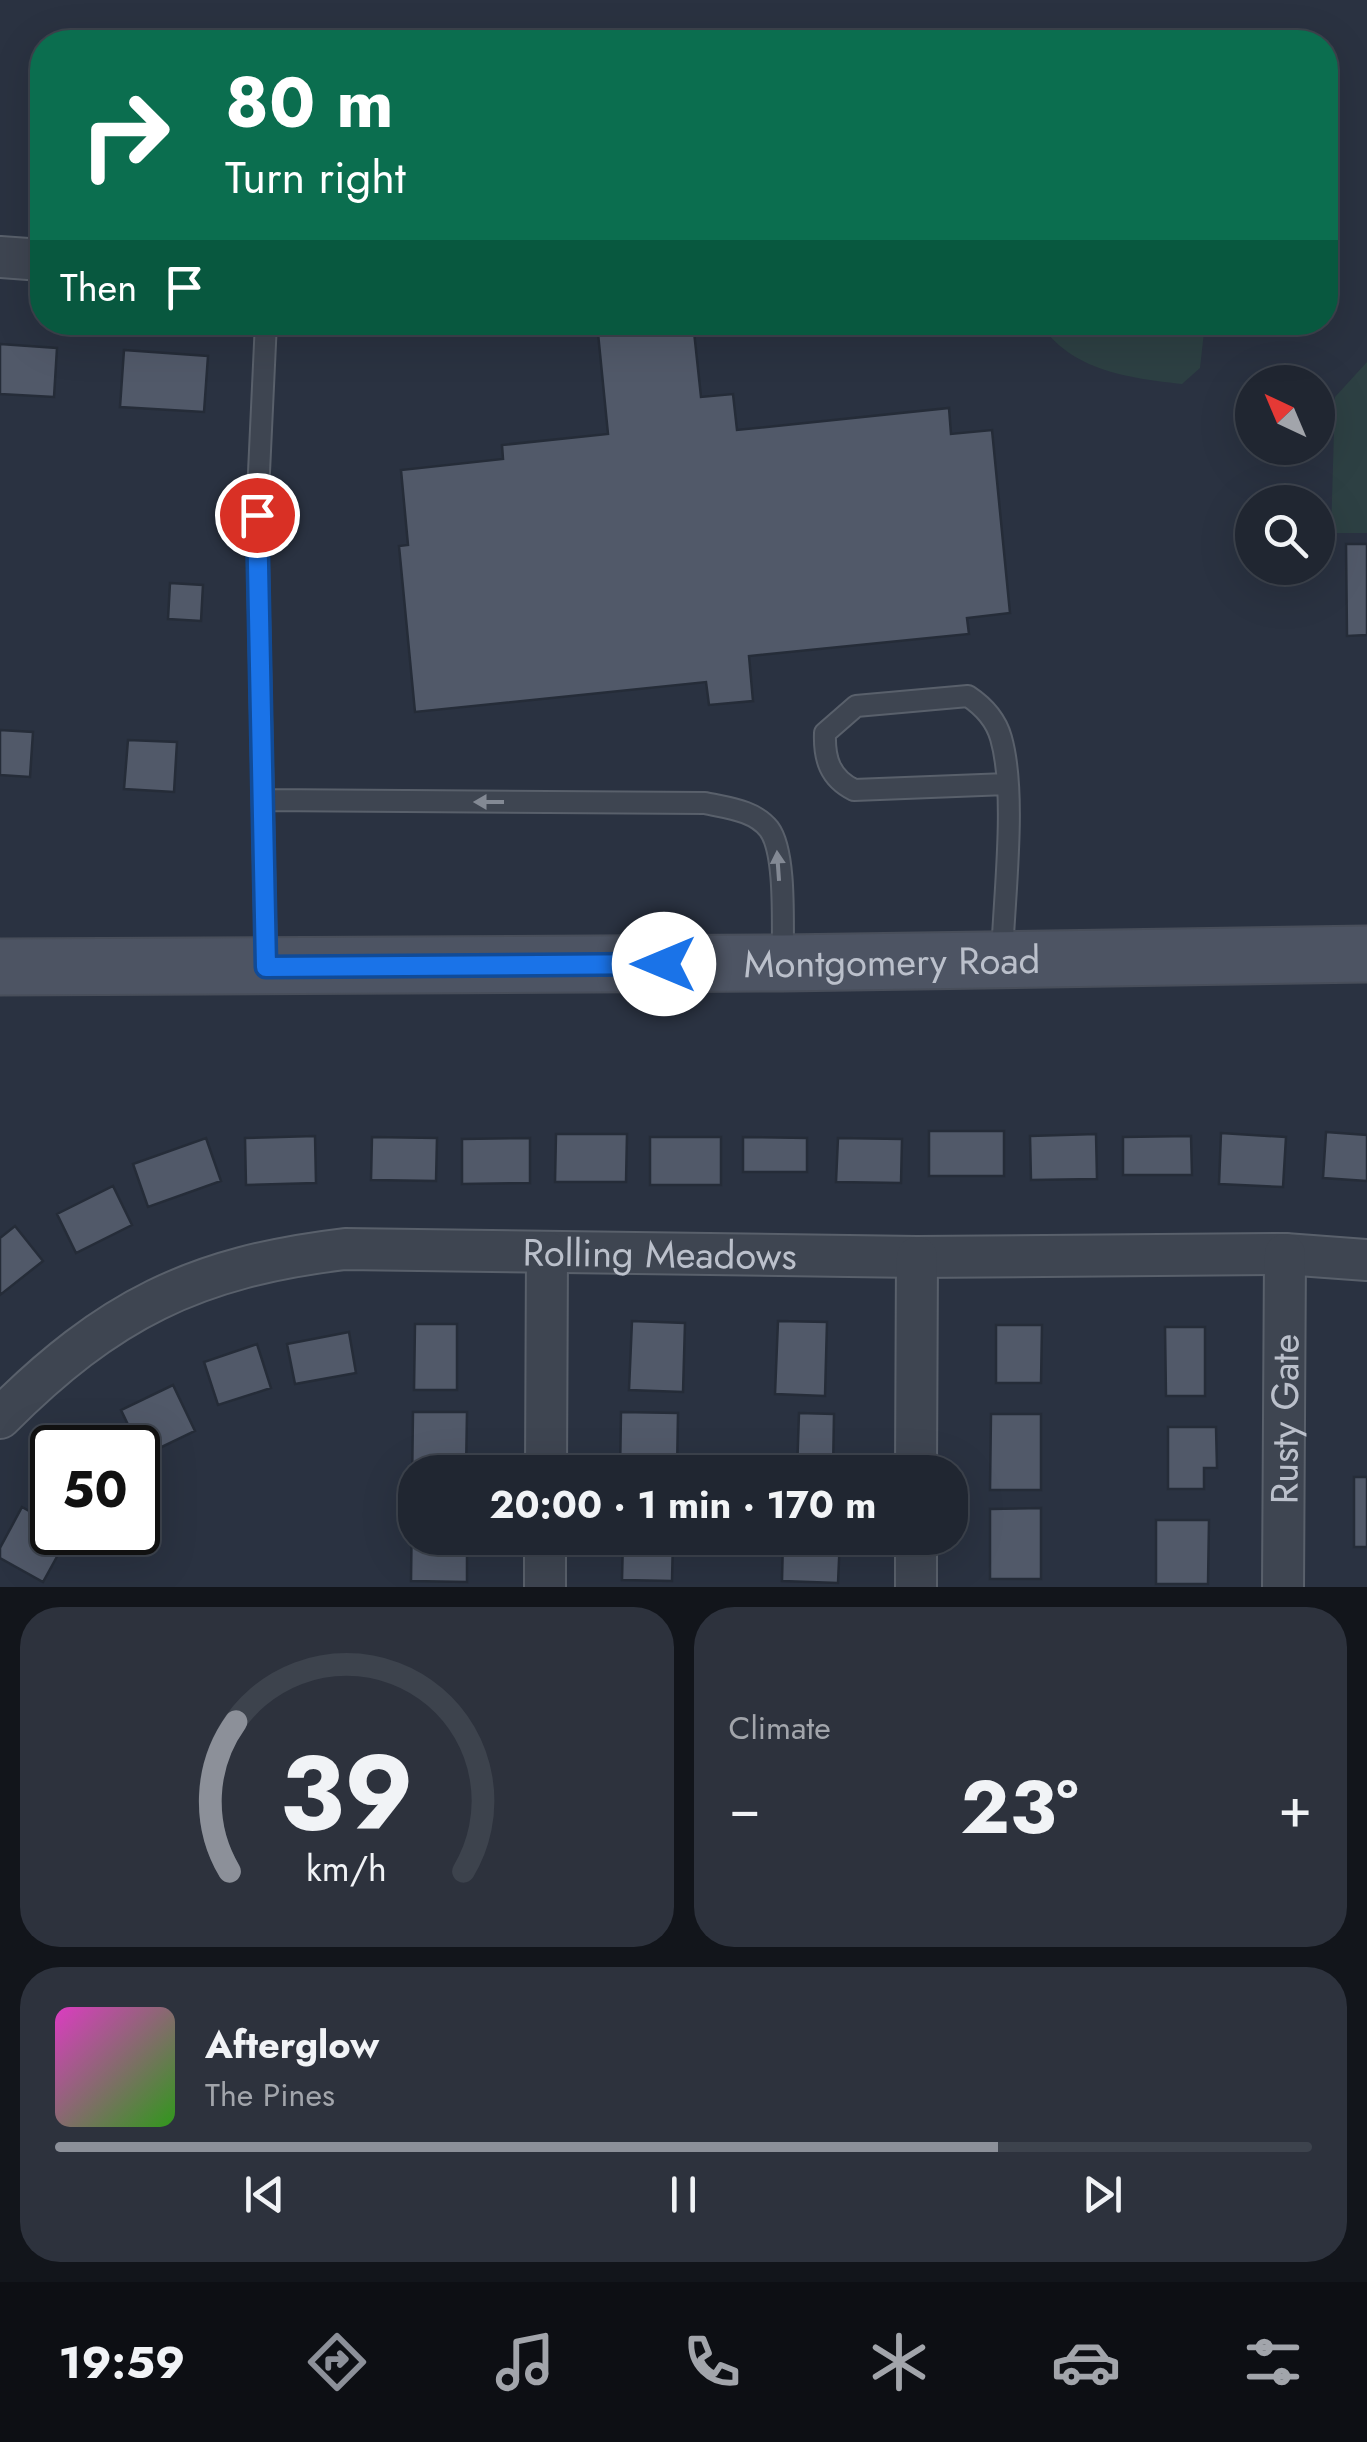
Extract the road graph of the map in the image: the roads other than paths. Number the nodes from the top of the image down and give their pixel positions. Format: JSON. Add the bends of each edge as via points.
{"nodes":[{"id":1,"x":0,"y":257,"type":"edge"},
{"id":2,"x":30,"y":259,"type":"edge"},
{"id":3,"x":265,"y":335,"type":"edge"},
{"id":4,"x":1006,"y":784,"type":"junction"},
{"id":5,"x":264,"y":800,"type":"junction"},
{"id":6,"x":1367,"y":954,"type":"edge"},
{"id":7,"x":1002,"y":959,"type":"junction"},
{"id":8,"x":784,"y":963,"type":"junction"},
{"id":9,"x":0,"y":966,"type":"edge"},
{"id":10,"x":266,"y":967,"type":"junction"},
{"id":11,"x":547,"y":1252,"type":"junction"},
{"id":12,"x":1284,"y":1254,"type":"junction"},
{"id":13,"x":917,"y":1257,"type":"junction"},
{"id":14,"x":1367,"y":1260,"type":"edge"},
{"id":15,"x":0,"y":1418,"type":"edge"},
{"id":16,"x":546,"y":1455,"type":"edge"},
{"id":17,"x":916,"y":1455,"type":"edge"},
{"id":18,"x":546,"y":1555,"type":"edge"},
{"id":19,"x":916,"y":1555,"type":"edge"},
{"id":20,"x":545,"y":1587,"type":"edge"},
{"id":21,"x":916,"y":1587,"type":"edge"},
{"id":22,"x":1283,"y":1587,"type":"edge"}],
"edges":[{"from":1,"to":2,"type":"street"},
{"from":3,"to":5,"type":"lane","via":[[257,515]]},
{"from":4,"to":4,"type":"lane","via":[[1001,736],[983,706],[968,696],[856,706],[825,733],[831,771],[854,790]]},
{"from":4,"to":7,"type":"lane"},
{"from":8,"to":5,"type":"lane","one_way":true,"via":[[778,852],[769,830],[748,813],[705,803]]},
{"from":5,"to":10,"type":"lane"},
{"from":6,"to":7,"type":"main road","name":"Montgomery Road"},
{"from":7,"to":8,"type":"main road","name":"Montgomery Road"},
{"from":8,"to":10,"type":"main road","name":"Montgomery Road"},
{"from":9,"to":10,"type":"main road","name":"Montgomery Road"},
{"from":11,"to":13,"type":"street","name":"Rolling Meadows"},
{"from":11,"to":15,"type":"street","name":"Rolling Meadows","via":[[345,1249],[212,1274],[98,1332]]},
{"from":11,"to":16,"type":"street"},
{"from":12,"to":13,"type":"street","name":"Rolling Meadows"},
{"from":12,"to":14,"type":"street","name":"Rolling Meadows"},
{"from":12,"to":22,"type":"street","name":"Rusty Gate"},
{"from":13,"to":17,"type":"street"},
{"from":18,"to":20,"type":"street"},
{"from":19,"to":21,"type":"street"}]}
